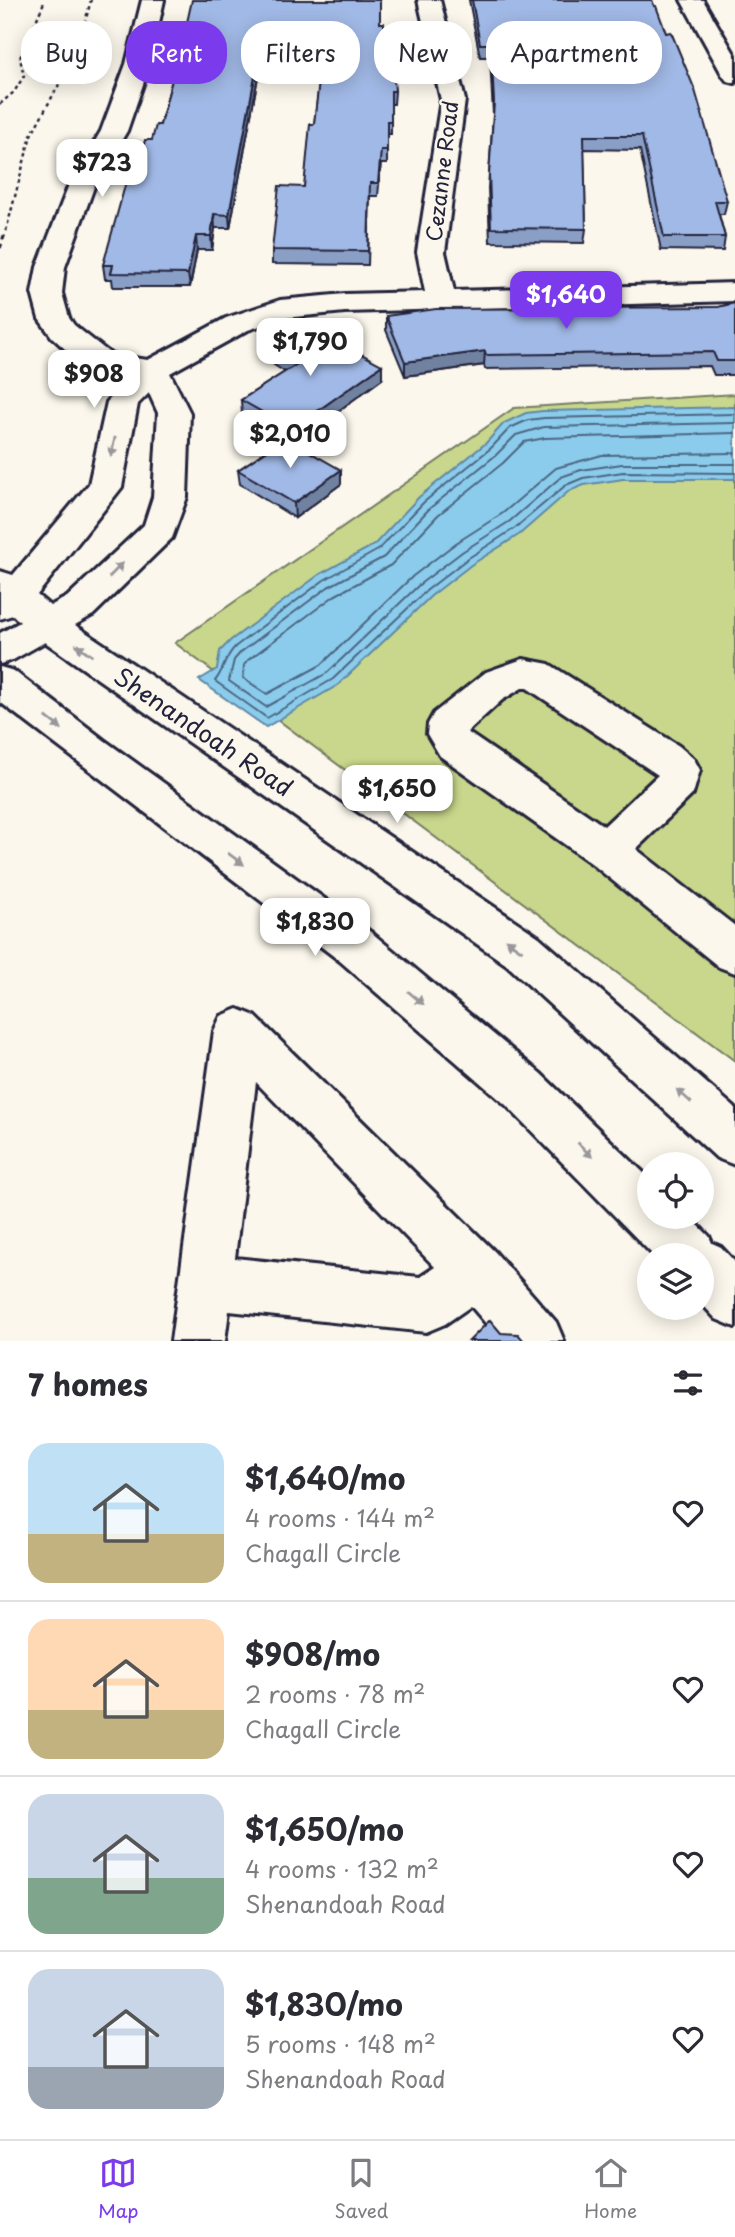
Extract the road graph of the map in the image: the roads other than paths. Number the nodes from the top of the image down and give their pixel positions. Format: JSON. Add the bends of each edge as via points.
{"nodes":[{"id":1,"x":153,"y":0,"type":"edge"},
{"id":2,"x":429,"y":0,"type":"edge"},
{"id":3,"x":692,"y":0,"type":"edge"},
{"id":4,"x":735,"y":76,"type":"edge"},
{"id":5,"x":735,"y":292,"type":"edge"},
{"id":6,"x":442,"y":301,"type":"junction"},
{"id":7,"x":153,"y":370,"type":"junction"},
{"id":8,"x":5,"y":595,"type":"edge"},
{"id":9,"x":48,"y":625,"type":"junction"},
{"id":10,"x":0,"y":650,"type":"edge"},
{"id":11,"x":0,"y":681,"type":"edge"},
{"id":12,"x":606,"y":850,"type":"junction"},
{"id":13,"x":735,"y":953,"type":"edge"},
{"id":14,"x":735,"y":1141,"type":"edge"},
{"id":15,"x":637,"y":1202,"type":"edge"},
{"id":16,"x":664,"y":1229,"type":"edge"},
{"id":17,"x":678,"y":1243,"type":"edge"},
{"id":18,"x":476,"y":1271,"type":"junction"},
{"id":19,"x":714,"y":1278,"type":"edge"},
{"id":20,"x":206,"y":1282,"type":"junction"},
{"id":21,"x":735,"y":1300,"type":"edge"},
{"id":22,"x":198,"y":1341,"type":"edge"},
{"id":23,"x":537,"y":1341,"type":"edge"}],
"edges":[{"from":1,"to":7,"type":"street","via":[[138,64],[114,131],[81,187],[51,267],[47,293],[54,319],[88,353],[104,363]]},
{"from":2,"to":6,"type":"street","name":"Cezanne Road","via":[[453,100],[431,252]]},
{"from":3,"to":4,"type":"street"},
{"from":5,"to":6,"type":"street"},
{"from":6,"to":7,"type":"street","via":[[280,309],[218,333]]},
{"from":7,"to":8,"type":"street","one_way":true,"via":[[123,402],[105,487]]},
{"from":9,"to":7,"type":"street","one_way":true,"via":[[80,606],[160,530],[170,497],[174,413]]},
{"from":8,"to":9,"type":"street","name":"Shenandoah Road"},
{"from":9,"to":10,"type":"street"},
{"from":14,"to":9,"type":"street","name":"Shenandoah Road","one_way":true,"via":[[523,951]]},
{"from":11,"to":15,"type":"street","one_way":true,"via":[[356,947],[523,1089]]},
{"from":12,"to":12,"type":"street","via":[[678,782],[680,770],[666,757],[535,674],[522,671],[508,676],[448,724],[447,734],[454,745]]},
{"from":12,"to":13,"type":"street"},
{"from":16,"to":17,"type":"street"},
{"from":18,"to":20,"type":"street","via":[[426,1306]]},
{"from":18,"to":20,"type":"street","via":[[238,1031]]},
{"from":18,"to":23,"type":"street"},
{"from":19,"to":21,"type":"street"},
{"from":20,"to":22,"type":"street"}]}
